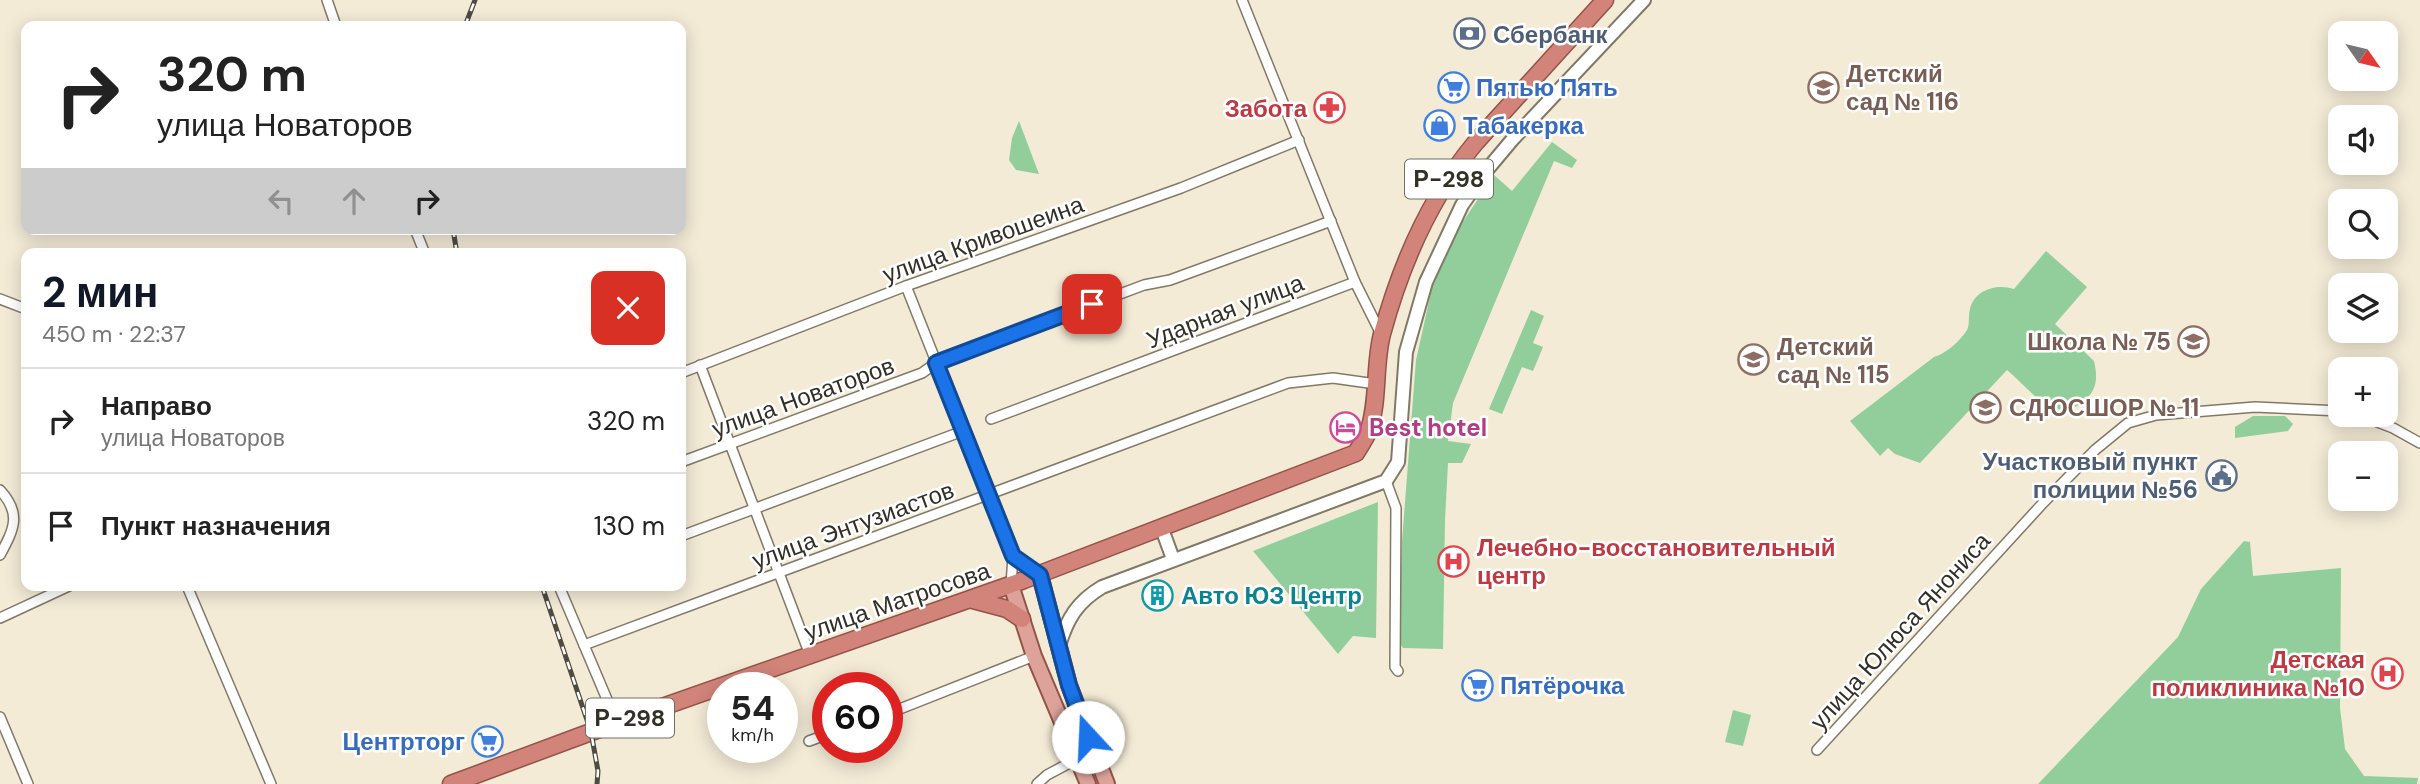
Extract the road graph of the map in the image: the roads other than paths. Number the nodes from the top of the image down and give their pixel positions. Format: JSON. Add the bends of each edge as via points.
{"nodes":[{"id":1,"x":327,"y":0,"type":"edge"},
{"id":2,"x":1242,"y":0,"type":"edge"},
{"id":3,"x":1605,"y":0,"type":"edge"},
{"id":4,"x":1644,"y":0,"type":"edge"},
{"id":5,"x":334,"y":21,"type":"edge"},
{"id":6,"x":1299,"y":140,"type":"junction"},
{"id":7,"x":1331,"y":221,"type":"junction"},
{"id":8,"x":1355,"y":282,"type":"junction"},
{"id":9,"x":906,"y":286,"type":"junction"},
{"id":10,"x":0,"y":299,"type":"edge"},
{"id":11,"x":21,"y":307,"type":"edge"},
{"id":12,"x":1382,"y":336,"type":"junction"},
{"id":13,"x":936,"y":363,"type":"junction"},
{"id":14,"x":700,"y":365,"type":"junction"},
{"id":15,"x":686,"y":371,"type":"edge"},
{"id":16,"x":1376,"y":384,"type":"junction"},
{"id":17,"x":2328,"y":410,"type":"edge"},
{"id":18,"x":991,"y":419,"type":"dead end"},
{"id":19,"x":2390,"y":427,"type":"edge"},
{"id":20,"x":963,"y":431,"type":"junction"},
{"id":21,"x":2420,"y":443,"type":"edge"},
{"id":22,"x":730,"y":444,"type":"junction"},
{"id":23,"x":686,"y":460,"type":"edge"},
{"id":24,"x":1386,"y":481,"type":"junction"},
{"id":25,"x":0,"y":489,"type":"edge"},
{"id":26,"x":987,"y":496,"type":"junction"},
{"id":27,"x":754,"y":508,"type":"junction"},
{"id":28,"x":1162,"y":528,"type":"junction"},
{"id":29,"x":686,"y":534,"type":"edge"},
{"id":30,"x":0,"y":555,"type":"edge"},
{"id":31,"x":1013,"y":556,"type":"junction"},
{"id":32,"x":1173,"y":559,"type":"junction"},
{"id":33,"x":779,"y":573,"type":"junction"},
{"id":34,"x":1040,"y":575,"type":"junction"},
{"id":35,"x":1011,"y":585,"type":"junction"},
{"id":36,"x":58,"y":591,"type":"edge"},
{"id":37,"x":189,"y":591,"type":"edge"},
{"id":38,"x":561,"y":591,"type":"edge"},
{"id":39,"x":971,"y":599,"type":"junction"},
{"id":40,"x":0,"y":618,"type":"edge"},
{"id":41,"x":1022,"y":619,"type":"junction"},
{"id":42,"x":584,"y":645,"type":"junction"},
{"id":43,"x":1059,"y":646,"type":"junction"},
{"id":44,"x":810,"y":655,"type":"junction"},
{"id":45,"x":1034,"y":656,"type":"junction"},
{"id":46,"x":1398,"y":671,"type":"dead end"},
{"id":47,"x":903,"y":708,"type":"edge"},
{"id":48,"x":0,"y":717,"type":"edge"},
{"id":49,"x":617,"y":723,"type":"junction"},
{"id":50,"x":812,"y":740,"type":"edge"},
{"id":51,"x":808,"y":741,"type":"dead end"},
{"id":52,"x":1817,"y":750,"type":"dead end"},
{"id":53,"x":1077,"y":759,"type":"junction"},
{"id":54,"x":29,"y":784,"type":"edge"},
{"id":55,"x":271,"y":784,"type":"edge"},
{"id":56,"x":451,"y":784,"type":"edge"},
{"id":57,"x":1037,"y":784,"type":"edge"},
{"id":58,"x":1088,"y":784,"type":"edge"},
{"id":59,"x":1107,"y":784,"type":"edge"}],
"edges":[{"from":1,"to":5,"type":"street"},
{"from":2,"to":6,"type":"street"},
{"from":3,"to":12,"type":"highway","number":"Р-298","via":[[1460,162],[1407,256]]},
{"from":4,"to":24,"type":"street","via":[[1512,141],[1462,205],[1426,282],[1409,340],[1398,462]]},
{"from":6,"to":7,"type":"street"},
{"from":6,"to":9,"type":"street","name":"улица Кривошеина","via":[[1124,209]]},
{"from":7,"to":8,"type":"street"},
{"from":7,"to":13,"type":"street","name":"улица Новаторов"},
{"from":8,"to":12,"type":"street"},
{"from":8,"to":18,"type":"street","name":"Ударная улица"},
{"from":9,"to":13,"type":"street"},
{"from":9,"to":14,"type":"street","name":"улица Кривошеина"},
{"from":10,"to":11,"type":"street"},
{"from":12,"to":16,"type":"highway","number":"Р-298"},
{"from":13,"to":20,"type":"street"},
{"from":13,"to":22,"type":"street","name":"улица Новаторов","via":[[922,373]]},
{"from":14,"to":15,"type":"street","name":"улица Кривошеина"},
{"from":14,"to":22,"type":"street"},
{"from":16,"to":26,"type":"street","name":"улица Энтузиастов","via":[[1333,378],[1288,383]]},
{"from":16,"to":28,"type":"highway","name":"улица Матросова","number":"Р-298","via":[[1368,430],[1356,453]]},
{"from":17,"to":52,"type":"street","name":"улица Юлюса Янониса","via":[[2255,407],[2156,415],[2128,423],[2043,503]]},
{"from":19,"to":21,"type":"street"},
{"from":20,"to":26,"type":"street"},
{"from":20,"to":27,"type":"street"},
{"from":22,"to":23,"type":"street","name":"улица Новаторов"},
{"from":22,"to":27,"type":"street"},
{"from":24,"to":32,"type":"street"},
{"from":24,"to":46,"type":"street","via":[[1396,508]]},
{"from":25,"to":30,"type":"street","via":[[15,515]]},
{"from":26,"to":31,"type":"street"},
{"from":26,"to":33,"type":"street","name":"улица Энтузиастов"},
{"from":27,"to":29,"type":"street"},
{"from":27,"to":33,"type":"street"},
{"from":28,"to":32,"type":"street"},
{"from":28,"to":34,"type":"highway","name":"улица Матросова","number":"Р-298"},
{"from":31,"to":34,"type":"street"},
{"from":31,"to":35,"type":"street"},
{"from":32,"to":43,"type":"street","via":[[1088,596],[1066,621]]},
{"from":33,"to":42,"type":"street","name":"улица Энтузиастов"},
{"from":33,"to":44,"type":"street"},
{"from":34,"to":35,"type":"highway","name":"улица Матросова","number":"Р-298"},
{"from":34,"to":43,"type":"main road"},
{"from":35,"to":39,"type":"highway","name":"улица Матросова","number":"Р-298"},
{"from":35,"to":41,"type":"main road"},
{"from":36,"to":40,"type":"street"},
{"from":37,"to":55,"type":"street"},
{"from":38,"to":42,"type":"street"},
{"from":39,"to":41,"type":"highway","via":[[1007,609]]},
{"from":39,"to":44,"type":"highway","name":"улица Матросова","number":"Р-298"},
{"from":41,"to":45,"type":"main road"},
{"from":42,"to":49,"type":"street"},
{"from":43,"to":59,"type":"main road"},
{"from":44,"to":49,"type":"highway","name":"улица Матросова","number":"Р-298"},
{"from":45,"to":47,"type":"street"},
{"from":45,"to":53,"type":"main road"},
{"from":48,"to":54,"type":"street"},
{"from":49,"to":56,"type":"highway","name":"улица Матросова","number":"Р-298"},
{"from":50,"to":51,"type":"street"},
{"from":53,"to":57,"type":"street"},
{"from":53,"to":58,"type":"main road"}]}
